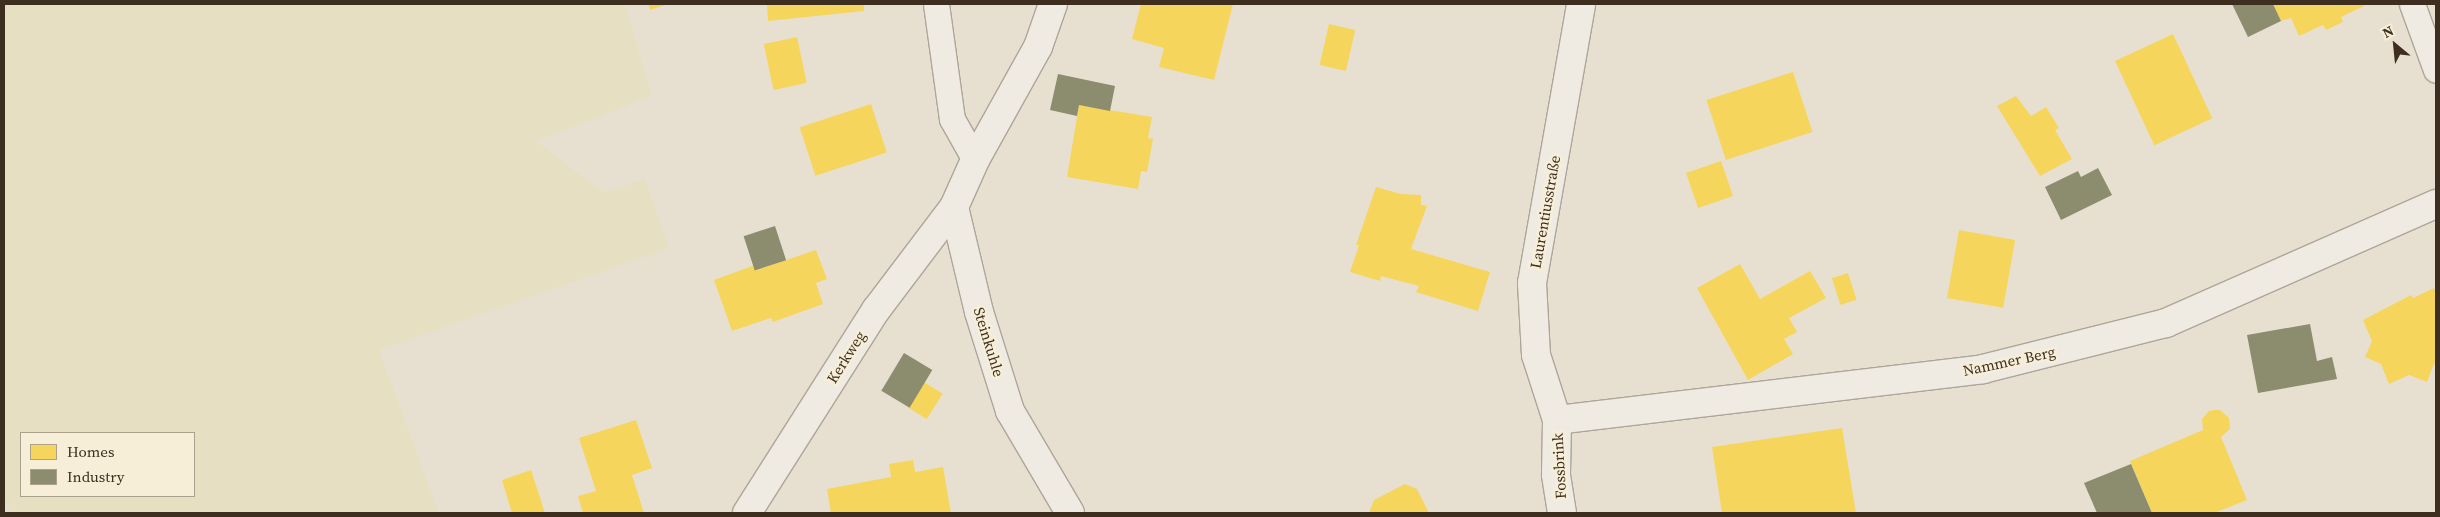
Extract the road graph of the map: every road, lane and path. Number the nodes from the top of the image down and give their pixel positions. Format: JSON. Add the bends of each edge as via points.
{"nodes":[{"id":1,"x":936,"y":4,"type":"edge"},
{"id":2,"x":1053,"y":4,"type":"edge"},
{"id":3,"x":1581,"y":4,"type":"edge"},
{"id":4,"x":2412,"y":4,"type":"edge"},
{"id":5,"x":2436,"y":70,"type":"edge"},
{"id":6,"x":975,"y":160,"type":"junction"},
{"id":7,"x":2436,"y":204,"type":"edge"},
{"id":8,"x":954,"y":207,"type":"junction"},
{"id":9,"x":1556,"y":420,"type":"junction"},
{"id":10,"x":746,"y":513,"type":"edge"},
{"id":11,"x":1070,"y":513,"type":"edge"},
{"id":12,"x":1562,"y":513,"type":"edge"}],
"edges":[{"from":1,"to":6,"type":"lane","via":[[952,119]]},
{"from":2,"to":6,"type":"street","via":[[1038,47]]},
{"from":3,"to":9,"type":"street","name":"Laurentiusstraße","via":[[1532,283],[1536,354]]},
{"from":4,"to":5,"type":"lane"},
{"from":6,"to":8,"type":"street"},
{"from":7,"to":9,"type":"street","name":"Nammer Berg","via":[[2166,323],[1983,369]]},
{"from":8,"to":10,"type":"street","name":"Kerkweg","via":[[876,310]]},
{"from":8,"to":11,"type":"street","name":"Steinkuhle","via":[[979,312],[1010,412]]},
{"from":9,"to":12,"type":"street","name":"Fossbrink","via":[[1556,474]]}]}
